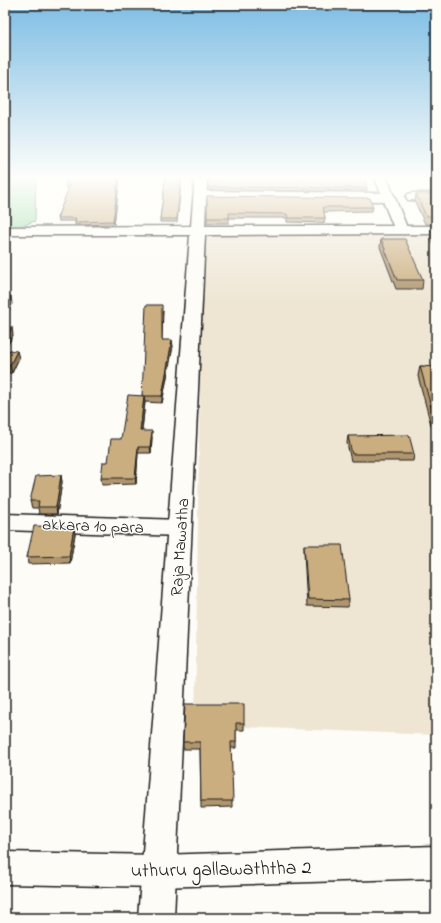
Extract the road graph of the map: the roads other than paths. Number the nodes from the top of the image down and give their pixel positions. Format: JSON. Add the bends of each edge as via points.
{"nodes":[{"id":1,"x":198,"y":219,"type":"edge"},
{"id":2,"x":397,"y":219,"type":"edge"},
{"id":3,"x":198,"y":230,"type":"junction"},
{"id":4,"x":401,"y":230,"type":"junction"},
{"id":5,"x":436,"y":230,"type":"edge"},
{"id":6,"x":5,"y":231,"type":"edge"},
{"id":7,"x":5,"y":522,"type":"edge"},
{"id":8,"x":180,"y":528,"type":"junction"},
{"id":9,"x":436,"y":862,"type":"edge"},
{"id":10,"x":5,"y":868,"type":"edge"},
{"id":11,"x":159,"y":871,"type":"junction"},
{"id":12,"x":156,"y":918,"type":"edge"}],
"edges":[{"from":1,"to":3,"type":"street","name":"Raja Mawatha"},
{"from":2,"to":4,"type":"street"},
{"from":3,"to":4,"type":"street"},
{"from":3,"to":6,"type":"street"},
{"from":3,"to":8,"type":"street","name":"Raja Mawatha"},
{"from":4,"to":5,"type":"street"},
{"from":7,"to":8,"type":"street","name":"akkara 10 para"},
{"from":8,"to":11,"type":"street","name":"Raja Mawatha"},
{"from":9,"to":11,"type":"street","name":"uthuru gallawaththa 2"},
{"from":10,"to":11,"type":"street","name":"uthuru gallawaththa 2"},
{"from":11,"to":12,"type":"street","name":"Raja Mawatha"}]}
